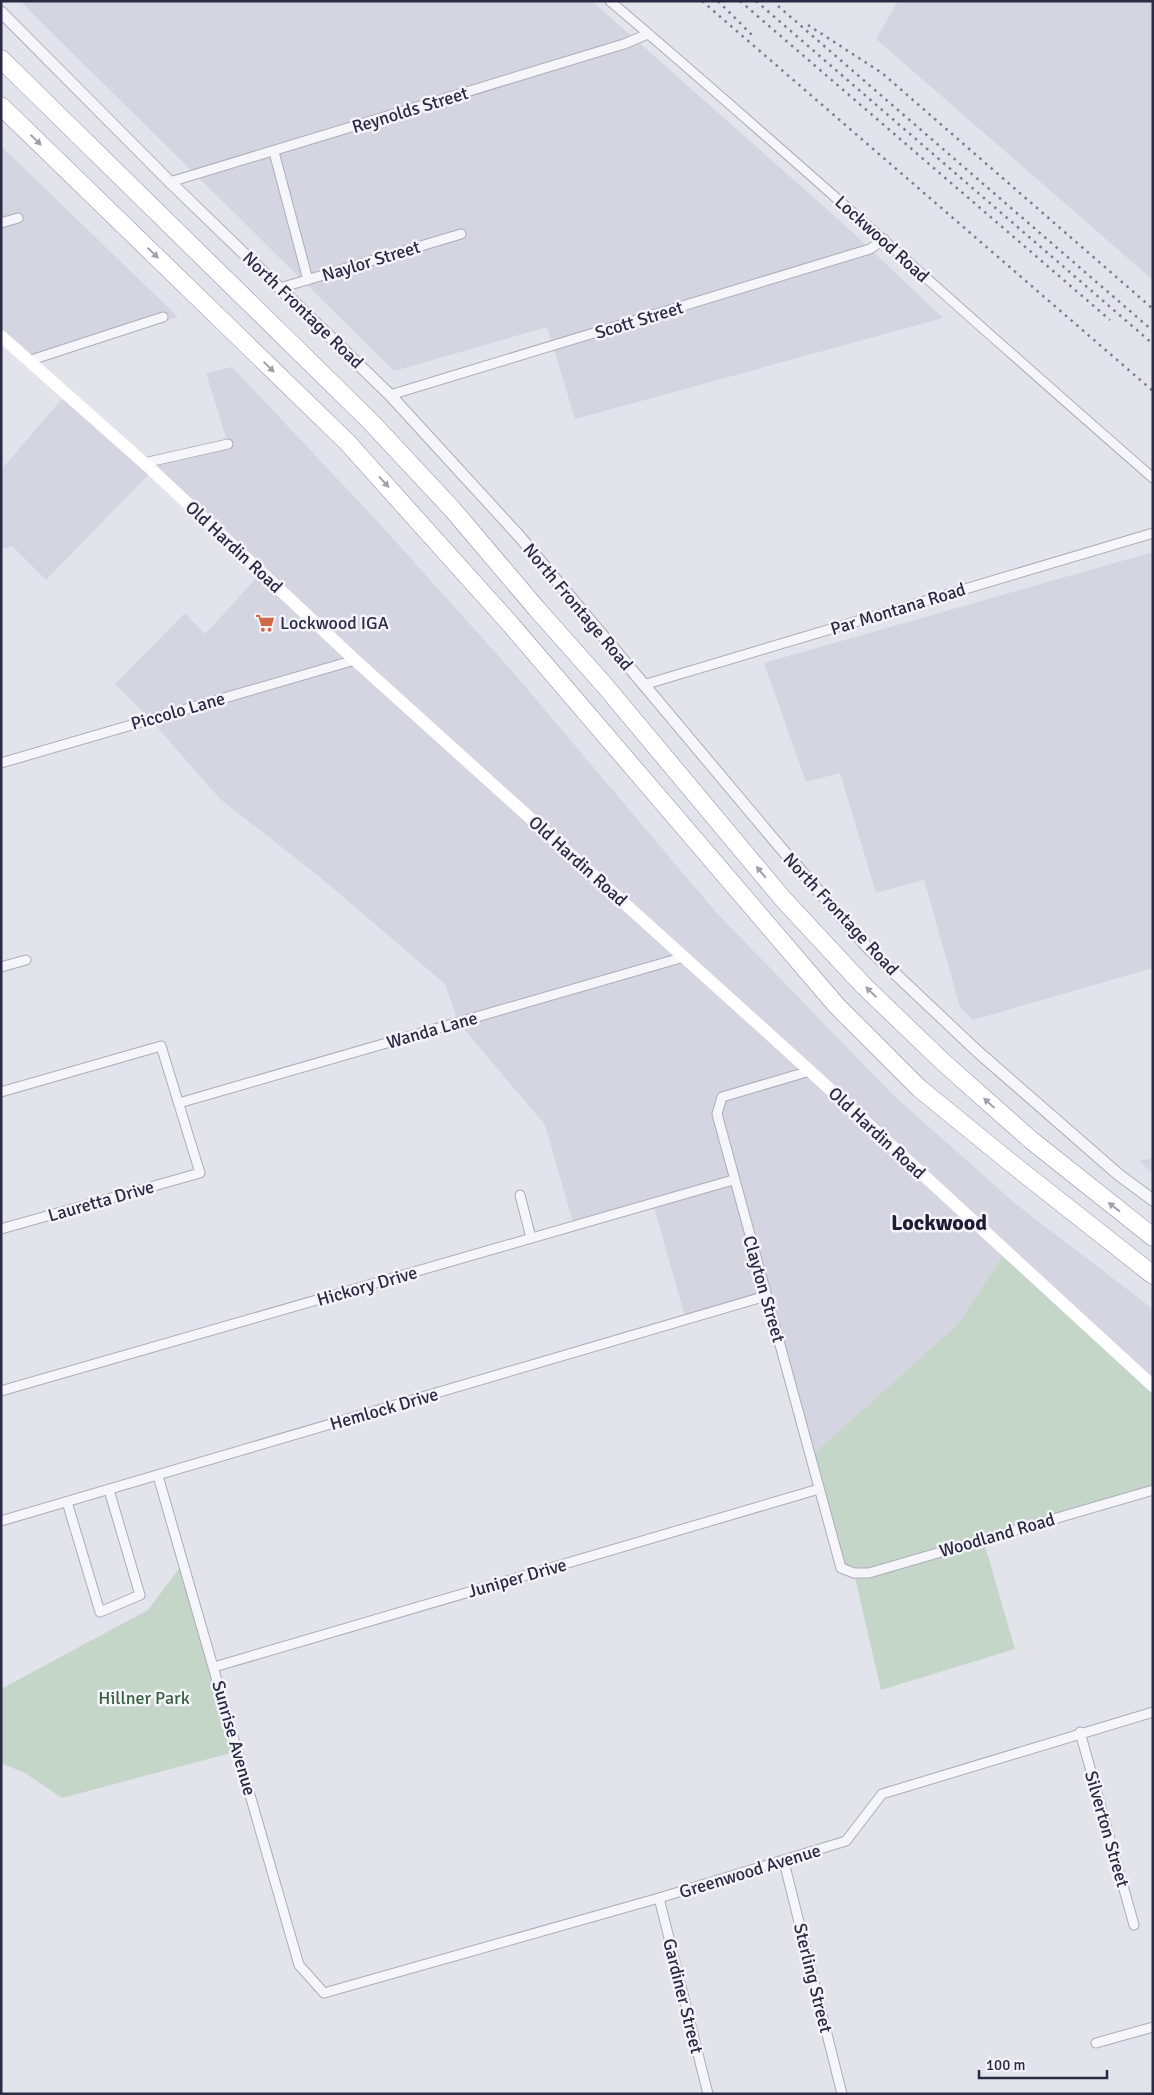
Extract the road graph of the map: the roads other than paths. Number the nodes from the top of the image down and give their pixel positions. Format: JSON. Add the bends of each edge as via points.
{"nodes":[{"id":1,"x":610,"y":1,"type":"edge"},
{"id":2,"x":1,"y":12,"type":"edge"},
{"id":3,"x":648,"y":34,"type":"junction"},
{"id":4,"x":1,"y":59,"type":"edge"},
{"id":5,"x":1,"y":106,"type":"edge"},
{"id":6,"x":274,"y":152,"type":"junction"},
{"id":7,"x":170,"y":182,"type":"junction"},
{"id":8,"x":18,"y":218,"type":"dead end"},
{"id":9,"x":1,"y":223,"type":"edge"},
{"id":10,"x":461,"y":234,"type":"dead end"},
{"id":11,"x":884,"y":239,"type":"junction"},
{"id":12,"x":308,"y":280,"type":"junction"},
{"id":13,"x":280,"y":288,"type":"junction"},
{"id":14,"x":163,"y":317,"type":"dead end"},
{"id":15,"x":1,"y":336,"type":"edge"},
{"id":16,"x":28,"y":361,"type":"junction"},
{"id":17,"x":390,"y":395,"type":"junction"},
{"id":18,"x":228,"y":444,"type":"dead end"},
{"id":19,"x":144,"y":463,"type":"junction"},
{"id":20,"x":1153,"y":478,"type":"edge"},
{"id":21,"x":1153,"y":533,"type":"edge"},
{"id":22,"x":355,"y":660,"type":"junction"},
{"id":23,"x":643,"y":685,"type":"junction"},
{"id":24,"x":1,"y":762,"type":"edge"},
{"id":25,"x":684,"y":956,"type":"junction"},
{"id":26,"x":26,"y":960,"type":"dead end"},
{"id":27,"x":1,"y":967,"type":"edge"},
{"id":28,"x":810,"y":1071,"type":"junction"},
{"id":29,"x":1,"y":1092,"type":"edge"},
{"id":30,"x":179,"y":1103,"type":"junction"},
{"id":31,"x":733,"y":1180,"type":"junction"},
{"id":32,"x":520,"y":1195,"type":"dead end"},
{"id":33,"x":1153,"y":1200,"type":"edge"},
{"id":34,"x":1,"y":1229,"type":"edge"},
{"id":35,"x":1153,"y":1236,"type":"edge"},
{"id":36,"x":532,"y":1238,"type":"junction"},
{"id":37,"x":1153,"y":1275,"type":"edge"},
{"id":38,"x":766,"y":1296,"type":"junction"},
{"id":39,"x":1153,"y":1386,"type":"edge"},
{"id":40,"x":1,"y":1391,"type":"edge"},
{"id":41,"x":158,"y":1476,"type":"junction"},
{"id":42,"x":109,"y":1490,"type":"junction"},
{"id":43,"x":819,"y":1490,"type":"junction"},
{"id":44,"x":1153,"y":1490,"type":"edge"},
{"id":45,"x":67,"y":1502,"type":"junction"},
{"id":46,"x":1,"y":1521,"type":"edge"},
{"id":47,"x":841,"y":1568,"type":"joint"},
{"id":48,"x":214,"y":1667,"type":"junction"},
{"id":49,"x":1153,"y":1712,"type":"edge"},
{"id":50,"x":1080,"y":1732,"type":"junction"},
{"id":51,"x":784,"y":1862,"type":"junction"},
{"id":52,"x":659,"y":1898,"type":"junction"},
{"id":53,"x":1134,"y":1925,"type":"dead end"},
{"id":54,"x":324,"y":1993,"type":"joint"},
{"id":55,"x":1153,"y":2027,"type":"edge"},
{"id":56,"x":1096,"y":2044,"type":"dead end"},
{"id":57,"x":708,"y":2094,"type":"edge"},
{"id":58,"x":842,"y":2094,"type":"edge"}],
"edges":[{"from":1,"to":3,"type":"street","name":"Lockwood Road"},
{"from":2,"to":7,"type":"street","name":"North Frontage Road"},
{"from":3,"to":6,"type":"street","name":"Reynolds Street"},
{"from":3,"to":11,"type":"street","name":"Lockwood Road"},
{"from":35,"to":4,"type":"highway","one_way":true,"via":[[1031,1140],[943,1062],[864,985],[783,899],[453,510],[370,421]]},
{"from":5,"to":37,"type":"highway","one_way":true,"via":[[347,442],[512,626],[837,1006],[920,1088],[1018,1170]]},
{"from":6,"to":7,"type":"street","name":"Reynolds Street"},
{"from":6,"to":12,"type":"street"},
{"from":7,"to":13,"type":"street","name":"North Frontage Road"},
{"from":8,"to":9,"type":"street"},
{"from":10,"to":12,"type":"street","name":"Naylor Street"},
{"from":11,"to":17,"type":"street","name":"Scott Street","via":[[870,249]]},
{"from":11,"to":20,"type":"street","name":"Lockwood Road","via":[[968,317]]},
{"from":12,"to":13,"type":"street","name":"Naylor Street"},
{"from":13,"to":17,"type":"street","name":"North Frontage Road"},
{"from":14,"to":16,"type":"street"},
{"from":15,"to":16,"type":"main road","name":"Old Hardin Road"},
{"from":16,"to":19,"type":"main road","name":"Old Hardin Road"},
{"from":17,"to":23,"type":"street","name":"North Frontage Road","via":[[520,537]]},
{"from":18,"to":19,"type":"street"},
{"from":19,"to":22,"type":"main road","name":"Old Hardin Road"},
{"from":21,"to":23,"type":"street","name":"Par Montana Road"},
{"from":22,"to":24,"type":"street","name":"Piccolo Lane"},
{"from":22,"to":25,"type":"main road","name":"Old Hardin Road"},
{"from":23,"to":33,"type":"street","name":"North Frontage Road","via":[[869,949],[977,1052],[1119,1175]]},
{"from":25,"to":28,"type":"main road","name":"Old Hardin Road"},
{"from":25,"to":30,"type":"street","name":"Wanda Lane"},
{"from":26,"to":27,"type":"street"},
{"from":28,"to":31,"type":"street","name":"Clayton Street","via":[[722,1097],[717,1114]]},
{"from":28,"to":39,"type":"main road","name":"Old Hardin Road"},
{"from":29,"to":30,"type":"street","via":[[161,1046]]},
{"from":30,"to":34,"type":"street","name":"Lauretta Drive","via":[[200,1173]]},
{"from":31,"to":36,"type":"street","name":"Hickory Drive"},
{"from":31,"to":38,"type":"street","name":"Clayton Street"},
{"from":32,"to":36,"type":"street"},
{"from":36,"to":40,"type":"street","name":"Hickory Drive"},
{"from":38,"to":41,"type":"street","name":"Hemlock Drive"},
{"from":38,"to":43,"type":"street","name":"Clayton Street"},
{"from":41,"to":42,"type":"street","name":"Hemlock Drive"},
{"from":41,"to":48,"type":"street","name":"Sunrise Avenue"},
{"from":42,"to":45,"type":"street","name":"Hemlock Drive"},
{"from":42,"to":45,"type":"street","via":[[140,1595],[100,1612]]},
{"from":43,"to":47,"type":"street","name":"Clayton Street"},
{"from":43,"to":48,"type":"street","name":"Juniper Drive"},
{"from":44,"to":47,"type":"street","name":"Woodland Road","via":[[869,1572],[854,1573]]},
{"from":45,"to":46,"type":"street","name":"Hemlock Drive"},
{"from":48,"to":54,"type":"street","name":"Sunrise Avenue","via":[[298,1965]]},
{"from":49,"to":50,"type":"street","name":"Greenwood Avenue"},
{"from":50,"to":51,"type":"street","name":"Greenwood Avenue","via":[[882,1794],[846,1841]]},
{"from":50,"to":53,"type":"street","name":"Silverton Street"},
{"from":51,"to":52,"type":"street","name":"Greenwood Avenue"},
{"from":51,"to":58,"type":"street","name":"Sterling Street"},
{"from":52,"to":54,"type":"street","name":"Greenwood Avenue"},
{"from":52,"to":57,"type":"street","name":"Gardiner Street"},
{"from":55,"to":56,"type":"street"}]}
